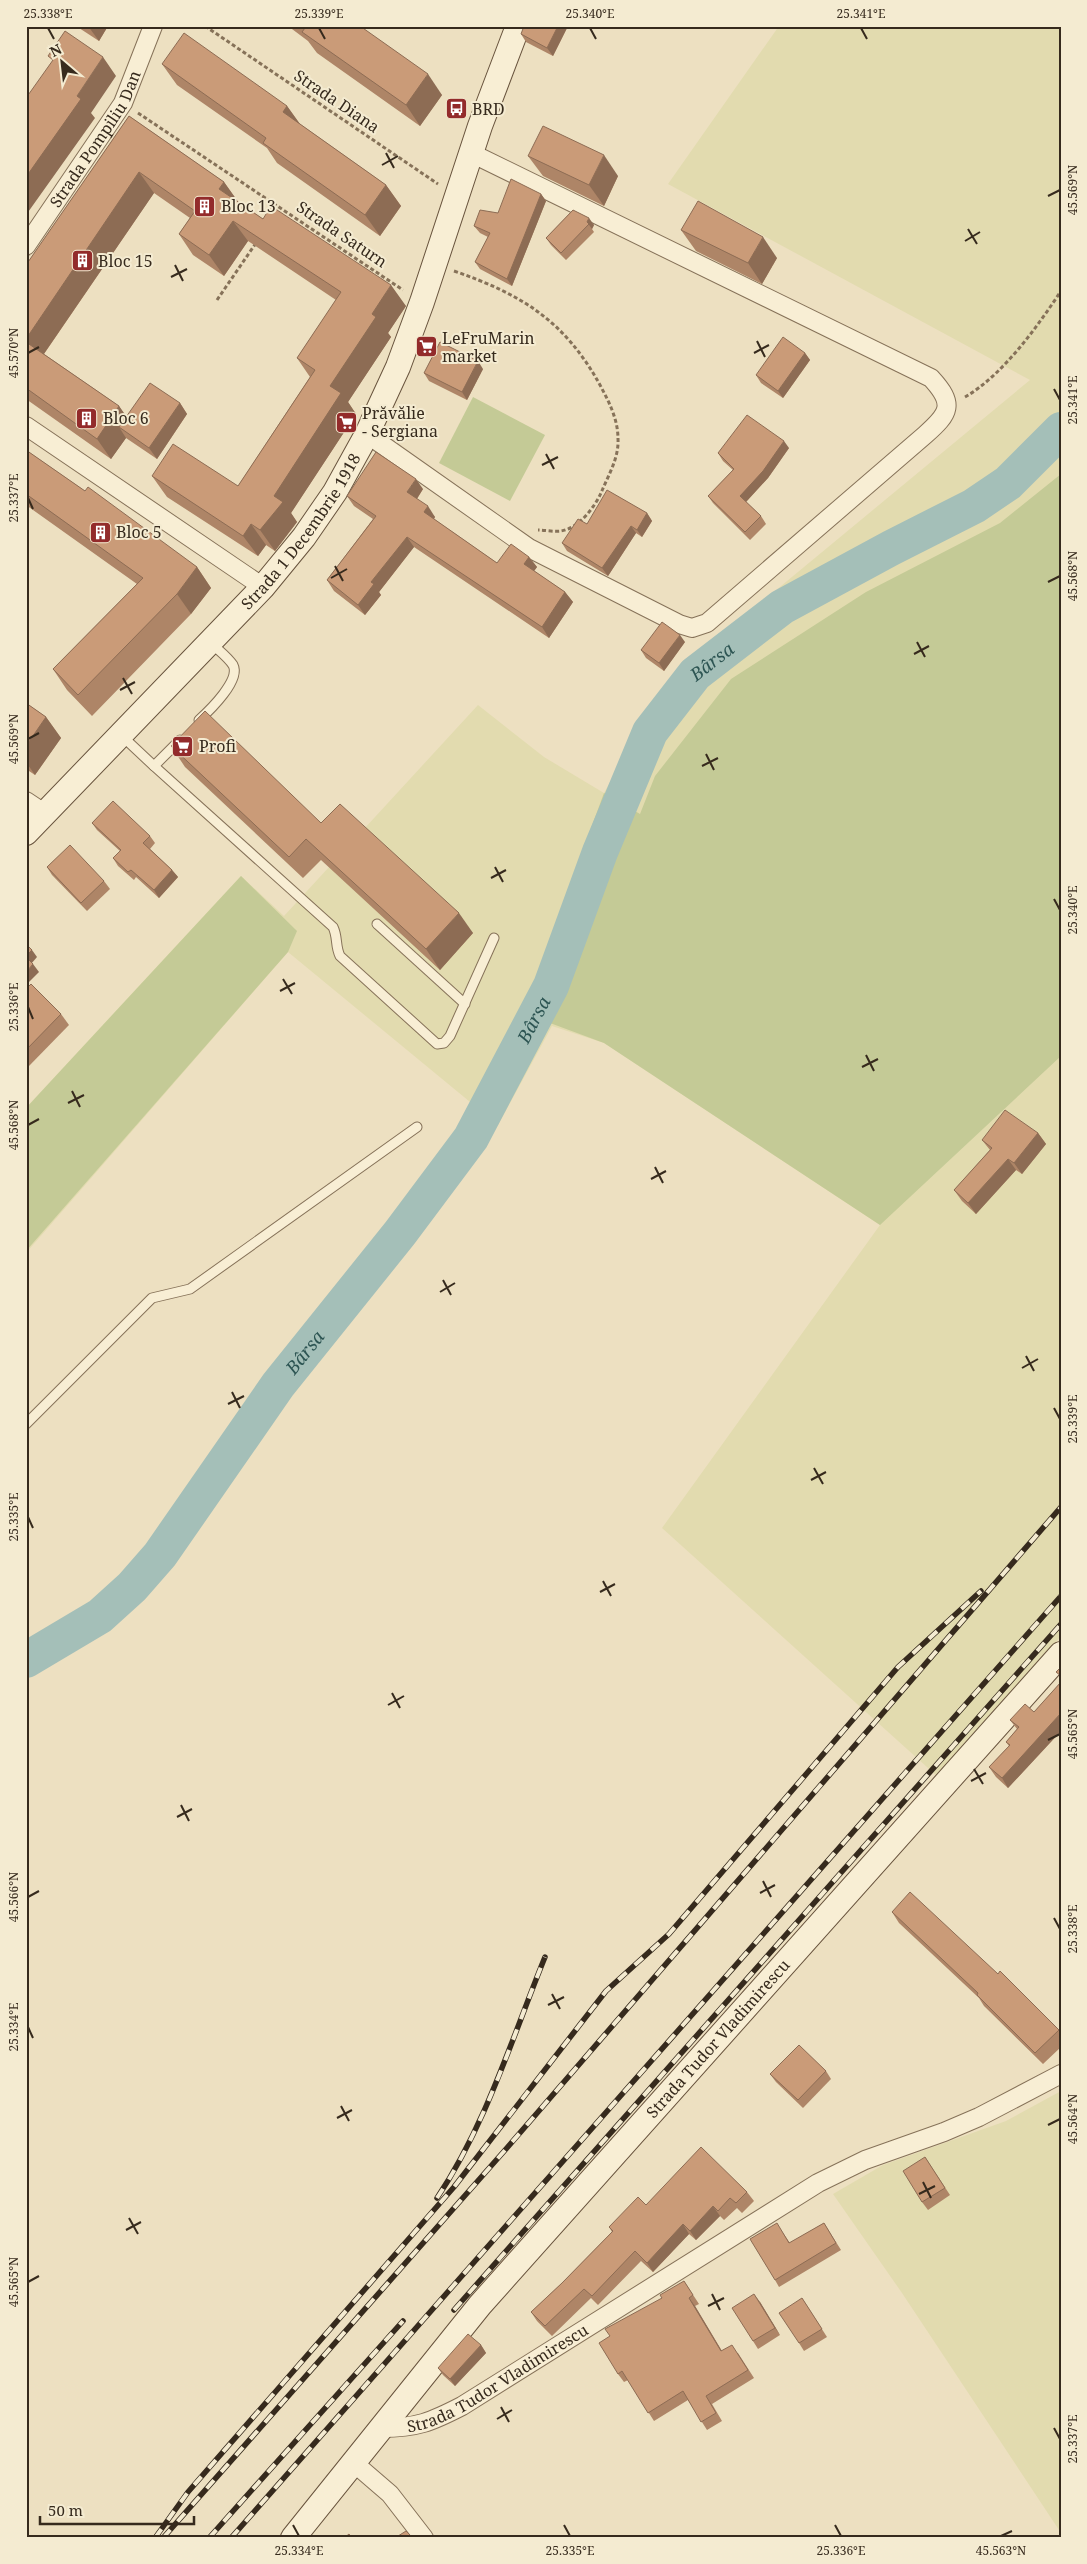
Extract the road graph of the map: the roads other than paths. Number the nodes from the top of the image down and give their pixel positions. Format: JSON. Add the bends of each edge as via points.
{"nodes":[{"id":1,"x":153,"y":26,"type":"edge"},
{"id":2,"x":518,"y":26,"type":"edge"},
{"id":3,"x":471,"y":153,"type":"junction"},
{"id":4,"x":26,"y":246,"type":"edge"},
{"id":5,"x":26,"y":426,"type":"edge"},
{"id":6,"x":367,"y":434,"type":"junction"},
{"id":7,"x":263,"y":587,"type":"junction"},
{"id":8,"x":210,"y":642,"type":"junction"},
{"id":9,"x":120,"y":735,"type":"junction"},
{"id":10,"x":154,"y":766,"type":"junction"},
{"id":11,"x":35,"y":807,"type":"edge"},
{"id":12,"x":26,"y":833,"type":"edge"},
{"id":13,"x":377,"y":924,"type":"edge"},
{"id":14,"x":494,"y":938,"type":"dead end"},
{"id":15,"x":465,"y":1004,"type":"junction"},
{"id":16,"x":417,"y":1127,"type":"dead end"},
{"id":17,"x":26,"y":1424,"type":"edge"},
{"id":18,"x":1061,"y":1654,"type":"edge"},
{"id":19,"x":1061,"y":2074,"type":"edge"},
{"id":20,"x":381,"y":2428,"type":"junction"},
{"id":21,"x":354,"y":2463,"type":"junction"},
{"id":22,"x":293,"y":2538,"type":"edge"},
{"id":23,"x":424,"y":2538,"type":"edge"}],
"edges":[{"from":1,"to":4,"type":"street","name":"Strada Pompiliu Dan","via":[[123,103]]},
{"from":2,"to":3,"type":"main road","name":"Strada 1 Decembrie 1918"},
{"from":3,"to":6,"type":"main road","name":"Strada 1 Decembrie 1918","via":[[398,367]]},
{"from":3,"to":6,"type":"street","via":[[931,378],[944,393],[947,407],[942,420],[926,435],[707,623],[692,628],[529,548]]},
{"from":5,"to":7,"type":"street"},
{"from":6,"to":7,"type":"main road","name":"Strada 1 Decembrie 1918","via":[[320,516]]},
{"from":7,"to":8,"type":"main road","name":"Strada 1 Decembrie 1918"},
{"from":8,"to":9,"type":"main road","name":"Strada 1 Decembrie 1918"},
{"from":8,"to":10,"type":"lane","via":[[233,665],[234,676],[188,732]]},
{"from":9,"to":10,"type":"lane"},
{"from":9,"to":11,"type":"main road","name":"Strada 1 Decembrie 1918"},
{"from":10,"to":15,"type":"lane","via":[[333,927],[340,956],[432,1041],[444,1043]]},
{"from":11,"to":12,"type":"main road","name":"Strada 1 Decembrie 1918"},
{"from":13,"to":15,"type":"lane"},
{"from":14,"to":15,"type":"lane"},
{"from":16,"to":17,"type":"lane","via":[[190,1289],[152,1298]]},
{"from":18,"to":20,"type":"main road","name":"Strada Tudor Vladimirescu","via":[[500,2283]]},
{"from":19,"to":20,"type":"street","name":"Strada Tudor Vladimirescu","via":[[979,2117],[865,2160],[785,2202],[462,2406],[427,2424]]},
{"from":20,"to":21,"type":"main road","name":"Strada Tudor Vladimirescu"},
{"from":21,"to":22,"type":"main road","name":"Strada Tudor Vladimirescu"},
{"from":21,"to":23,"type":"street","via":[[390,2494]]}]}
